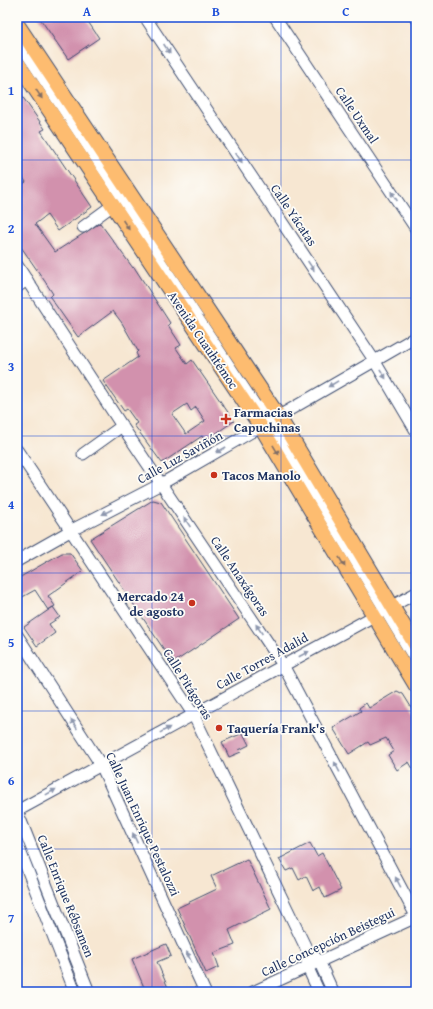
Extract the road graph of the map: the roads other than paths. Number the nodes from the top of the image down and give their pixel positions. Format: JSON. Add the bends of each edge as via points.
{"nodes":[{"id":1,"x":145,"y":17,"type":"edge"},
{"id":2,"x":275,"y":17,"type":"edge"},
{"id":3,"x":17,"y":24,"type":"edge"},
{"id":4,"x":17,"y":39,"type":"edge"},
{"id":5,"x":17,"y":62,"type":"edge"},
{"id":6,"x":113,"y":205,"type":"junction"},
{"id":7,"x":83,"y":227,"type":"dead end"},
{"id":8,"x":416,"y":228,"type":"edge"},
{"id":9,"x":17,"y":265,"type":"edge"},
{"id":10,"x":27,"y":280,"type":"junction"},
{"id":11,"x":17,"y":287,"type":"edge"},
{"id":12,"x":416,"y":337,"type":"edge"},
{"id":13,"x":374,"y":360,"type":"junction"},
{"id":14,"x":270,"y":422,"type":"junction"},
{"id":15,"x":122,"y":426,"type":"junction"},
{"id":16,"x":416,"y":431,"type":"edge"},
{"id":17,"x":17,"y":450,"type":"edge"},
{"id":18,"x":83,"y":454,"type":"dead end"},
{"id":19,"x":161,"y":484,"type":"junction"},
{"id":20,"x":70,"y":531,"type":"junction"},
{"id":21,"x":17,"y":561,"type":"edge"},
{"id":22,"x":416,"y":593,"type":"edge"},
{"id":23,"x":384,"y":611,"type":"junction"},
{"id":24,"x":17,"y":635,"type":"edge"},
{"id":25,"x":416,"y":646,"type":"edge"},
{"id":26,"x":416,"y":661,"type":"edge"},
{"id":27,"x":283,"y":665,"type":"junction"},
{"id":28,"x":416,"y":686,"type":"edge"},
{"id":29,"x":193,"y":714,"type":"junction"},
{"id":30,"x":101,"y":765,"type":"junction"},
{"id":31,"x":17,"y":811,"type":"edge"},
{"id":32,"x":17,"y":843,"type":"edge"},
{"id":33,"x":416,"y":917,"type":"edge"},
{"id":34,"x":66,"y":934,"type":"junction"},
{"id":35,"x":54,"y":939,"type":"junction"},
{"id":36,"x":306,"y":948,"type":"junction"},
{"id":37,"x":318,"y":961,"type":"junction"},
{"id":38,"x":307,"y":966,"type":"junction"},
{"id":39,"x":75,"y":992,"type":"edge"},
{"id":40,"x":89,"y":992,"type":"edge"},
{"id":41,"x":205,"y":992,"type":"edge"},
{"id":42,"x":253,"y":992,"type":"edge"},
{"id":43,"x":319,"y":992,"type":"edge"},
{"id":44,"x":333,"y":992,"type":"edge"}],
"edges":[{"from":1,"to":13,"type":"street","name":"Calle Yácatas","one_way":true},
{"from":8,"to":2,"type":"street","name":"Calle Uxmal","one_way":true},
{"from":3,"to":14,"type":"main road","name":"Avenida Cuauhtémoc"},
{"from":4,"to":14,"type":"street","via":[[151,241],[156,255],[255,405]]},
{"from":5,"to":6,"type":"main road","name":"Avenida Cuauhtémoc","one_way":true},
{"from":6,"to":7,"type":"street"},
{"from":6,"to":14,"type":"main road","name":"Avenida Cuauhtémoc","one_way":true},
{"from":9,"to":10,"type":"street","name":"Calle Anaxágoras"},
{"from":10,"to":11,"type":"street"},
{"from":10,"to":15,"type":"street","name":"Calle Anaxágoras"},
{"from":12,"to":13,"type":"street","name":"Calle Luz Saviñón"},
{"from":13,"to":14,"type":"street","name":"Calle Luz Saviñón","one_way":true},
{"from":13,"to":16,"type":"street","name":"Calle Yácatas","one_way":true},
{"from":14,"to":19,"type":"street","name":"Calle Luz Saviñón","one_way":true},
{"from":14,"to":23,"type":"main road","name":"Avenida Cuauhtémoc"},
{"from":14,"to":23,"type":"main road","name":"Avenida Cuauhtémoc"},
{"from":15,"to":18,"type":"street"},
{"from":15,"to":19,"type":"street","name":"Calle Anaxágoras"},
{"from":17,"to":20,"type":"street","name":"Calle Pitágoras"},
{"from":19,"to":20,"type":"street","name":"Calle Luz Saviñón","one_way":true},
{"from":27,"to":19,"type":"street","name":"Calle Anaxágoras","one_way":true},
{"from":20,"to":21,"type":"street","name":"Calle Luz Saviñón"},
{"from":20,"to":29,"type":"street","name":"Calle Pitágoras"},
{"from":22,"to":23,"type":"street","name":"Calle Torres Adalid"},
{"from":23,"to":25,"type":"main road","name":"Avenida Cuauhtémoc"},
{"from":23,"to":26,"type":"street"},
{"from":27,"to":23,"type":"street","name":"Calle Torres Adalid","one_way":true},
{"from":23,"to":28,"type":"main road","name":"Avenida Cuauhtémoc"},
{"from":30,"to":24,"type":"street","name":"Calle Juan Enrique Pestalozzi","one_way":true},
{"from":27,"to":29,"type":"street","name":"Calle Torres Adalid"},
{"from":33,"to":27,"type":"street","name":"Calle Anaxágoras","one_way":true},
{"from":30,"to":29,"type":"street","name":"Calle Torres Adalid","one_way":true},
{"from":29,"to":36,"type":"street","name":"Calle Pitágoras"},
{"from":31,"to":30,"type":"street","name":"Calle Torres Adalid","one_way":true},
{"from":41,"to":30,"type":"street","name":"Calle Juan Enrique Pestalozzi","one_way":true},
{"from":31,"to":34,"type":"street","name":"Calle Enrique Rébsamen"},
{"from":32,"to":35,"type":"street","name":"Calle Enrique Rébsamen"},
{"from":33,"to":37,"type":"street","name":"Calle Concepción Beistegui"},
{"from":34,"to":35,"type":"street"},
{"from":34,"to":40,"type":"street","name":"Calle Enrique Rébsamen"},
{"from":35,"to":39,"type":"street","name":"Calle Enrique Rébsamen"},
{"from":36,"to":37,"type":"street","name":"Calle Pitágoras"},
{"from":36,"to":38,"type":"street","name":"Calle Pitágoras"},
{"from":37,"to":38,"type":"street","name":"Calle Concepción Beistegui"},
{"from":37,"to":44,"type":"street","name":"Calle Pitágoras"},
{"from":38,"to":42,"type":"street","name":"Calle Concepción Beistegui"},
{"from":38,"to":43,"type":"street","name":"Calle Pitágoras"}]}
